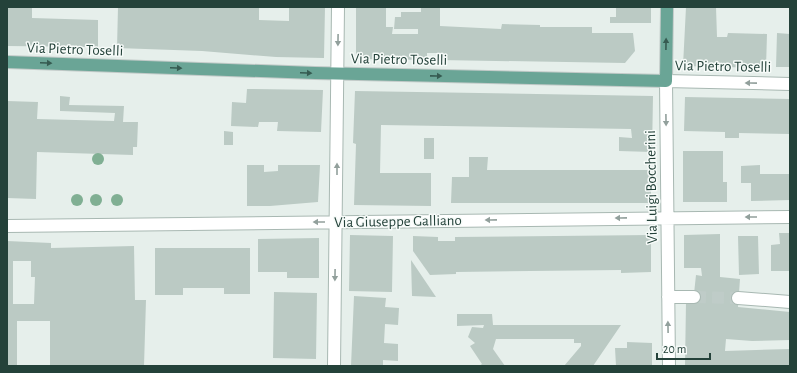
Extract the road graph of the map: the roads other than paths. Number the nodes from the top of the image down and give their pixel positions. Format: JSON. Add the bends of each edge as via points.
{"nodes":[{"id":1,"x":338,"y":7,"type":"edge"},
{"id":2,"x":667,"y":7,"type":"edge"},
{"id":3,"x":7,"y":62,"type":"edge"},
{"id":4,"x":338,"y":74,"type":"junction"},
{"id":5,"x":666,"y":81,"type":"junction"},
{"id":6,"x":790,"y":84,"type":"edge"},
{"id":7,"x":668,"y":217,"type":"junction"},
{"id":8,"x":790,"y":217,"type":"edge"},
{"id":9,"x":337,"y":222,"type":"junction"},
{"id":10,"x":7,"y":226,"type":"edge"},
{"id":11,"x":668,"y":297,"type":"junction"},
{"id":12,"x":694,"y":297,"type":"tunnel mouth"},
{"id":13,"x":738,"y":298,"type":"tunnel mouth"},
{"id":14,"x":790,"y":302,"type":"edge"},
{"id":15,"x":334,"y":366,"type":"edge"},
{"id":16,"x":669,"y":366,"type":"edge"}],
"edges":[{"from":1,"to":4,"type":"street","one_way":true},
{"from":5,"to":2,"type":"main road","name":"Via Luigi Boccherini","one_way":true},
{"from":3,"to":4,"type":"main road","name":"Via Pietro Toselli","one_way":true},
{"from":4,"to":5,"type":"main road","name":"Via Pietro Toselli","one_way":true},
{"from":9,"to":4,"type":"street","one_way":true},
{"from":6,"to":5,"type":"street","name":"Via Pietro Toselli","one_way":true},
{"from":5,"to":7,"type":"street","name":"Via Luigi Boccherini","one_way":true},
{"from":8,"to":7,"type":"street","name":"Via Giuseppe Galliano","one_way":true},
{"from":7,"to":9,"type":"street","name":"Via Giuseppe Galliano","one_way":true},
{"from":7,"to":11,"type":"street","name":"Via Luigi Boccherini"},
{"from":9,"to":10,"type":"street","name":"Via Giuseppe Galliano","one_way":true},
{"from":9,"to":15,"type":"street","one_way":true},
{"from":11,"to":12,"type":"street"},
{"from":16,"to":11,"type":"street","name":"Via Luigi Boccherini","one_way":true},
{"from":13,"to":14,"type":"street"}]}
